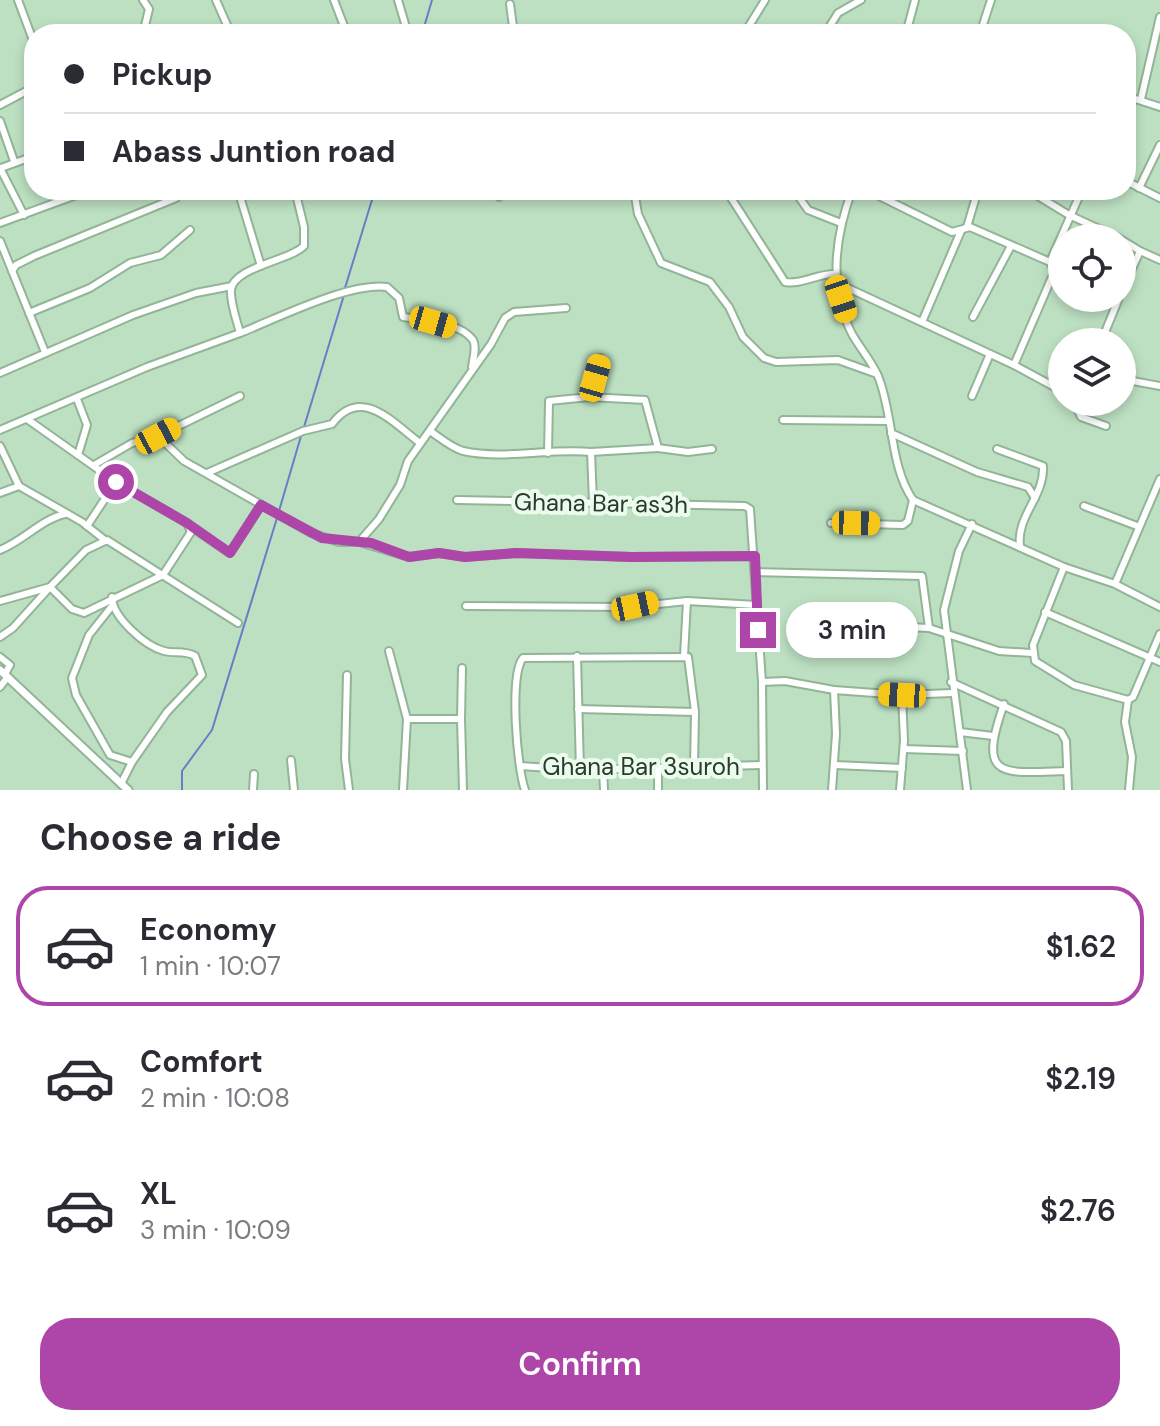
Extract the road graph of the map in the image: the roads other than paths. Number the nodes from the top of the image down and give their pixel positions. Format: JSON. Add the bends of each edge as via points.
{"nodes":[{"id":1,"x":18,"y":0,"type":"edge"},
{"id":2,"x":143,"y":0,"type":"edge"},
{"id":3,"x":156,"y":0,"type":"edge"},
{"id":4,"x":216,"y":0,"type":"edge"},
{"id":5,"x":334,"y":0,"type":"edge"},
{"id":6,"x":398,"y":0,"type":"edge"},
{"id":7,"x":765,"y":0,"type":"edge"},
{"id":8,"x":861,"y":0,"type":"edge"},
{"id":9,"x":915,"y":0,"type":"edge"},
{"id":10,"x":991,"y":0,"type":"edge"},
{"id":11,"x":510,"y":4,"type":"dead end"},
{"id":12,"x":149,"y":9,"type":"junction"},
{"id":13,"x":1160,"y":17,"type":"edge"},
{"id":14,"x":27,"y":24,"type":"edge"},
{"id":15,"x":145,"y":24,"type":"edge"},
{"id":16,"x":227,"y":24,"type":"edge"},
{"id":17,"x":343,"y":24,"type":"edge"},
{"id":18,"x":405,"y":24,"type":"edge"},
{"id":19,"x":513,"y":24,"type":"edge"},
{"id":20,"x":750,"y":24,"type":"edge"},
{"id":21,"x":831,"y":24,"type":"edge"},
{"id":22,"x":909,"y":24,"type":"edge"},
{"id":23,"x":983,"y":24,"type":"edge"},
{"id":24,"x":24,"y":92,"type":"edge"},
{"id":25,"x":1136,"y":99,"type":"edge"},
{"id":26,"x":1141,"y":99,"type":"junction"},
{"id":27,"x":0,"y":105,"type":"edge"},
{"id":28,"x":1160,"y":107,"type":"edge"},
{"id":29,"x":0,"y":121,"type":"edge"},
{"id":30,"x":1160,"y":145,"type":"edge"},
{"id":31,"x":24,"y":158,"type":"edge"},
{"id":32,"x":14,"y":161,"type":"junction"},
{"id":33,"x":0,"y":168,"type":"edge"},
{"id":34,"x":1136,"y":186,"type":"edge"},
{"id":35,"x":1139,"y":188,"type":"junction"},
{"id":36,"x":1160,"y":198,"type":"edge"},
{"id":37,"x":64,"y":200,"type":"edge"},
{"id":38,"x":171,"y":200,"type":"edge"},
{"id":39,"x":241,"y":200,"type":"edge"},
{"id":40,"x":297,"y":200,"type":"edge"},
{"id":41,"x":636,"y":200,"type":"edge"},
{"id":42,"x":732,"y":200,"type":"edge"},
{"id":43,"x":801,"y":200,"type":"edge"},
{"id":44,"x":849,"y":200,"type":"edge"},
{"id":45,"x":887,"y":200,"type":"edge"},
{"id":46,"x":974,"y":200,"type":"edge"},
{"id":47,"x":1044,"y":200,"type":"edge"},
{"id":48,"x":1077,"y":200,"type":"edge"},
{"id":49,"x":24,"y":215,"type":"junction"},
{"id":50,"x":1069,"y":215,"type":"junction"},
{"id":51,"x":0,"y":223,"type":"edge"},
{"id":52,"x":841,"y":223,"type":"junction"},
{"id":53,"x":1065,"y":224,"type":"edge"},
{"id":54,"x":1088,"y":224,"type":"edge"},
{"id":55,"x":964,"y":229,"type":"junction"},
{"id":56,"x":190,"y":230,"type":"dead end"},
{"id":57,"x":0,"y":241,"type":"edge"},
{"id":58,"x":1011,"y":246,"type":"junction"},
{"id":59,"x":1136,"y":249,"type":"edge"},
{"id":60,"x":1140,"y":251,"type":"junction"},
{"id":61,"x":1136,"y":260,"type":"edge"},
{"id":62,"x":1160,"y":260,"type":"edge"},
{"id":63,"x":1048,"y":261,"type":"edge"},
{"id":64,"x":261,"y":266,"type":"junction"},
{"id":65,"x":12,"y":271,"type":"junction"},
{"id":66,"x":836,"y":274,"type":"junction"},
{"id":67,"x":837,"y":283,"type":"junction"},
{"id":68,"x":232,"y":285,"type":"junction"},
{"id":69,"x":1048,"y":295,"type":"edge"},
{"id":70,"x":566,"y":308,"type":"dead end"},
{"id":71,"x":29,"y":313,"type":"junction"},
{"id":72,"x":973,"y":317,"type":"dead end"},
{"id":73,"x":922,"y":322,"type":"junction"},
{"id":74,"x":240,"y":333,"type":"junction"},
{"id":75,"x":45,"y":352,"type":"junction"},
{"id":76,"x":990,"y":354,"type":"junction"},
{"id":77,"x":600,"y":358,"type":"dead end"},
{"id":78,"x":1014,"y":365,"type":"junction"},
{"id":79,"x":472,"y":370,"type":"junction"},
{"id":80,"x":0,"y":373,"type":"edge"},
{"id":81,"x":877,"y":374,"type":"junction"},
{"id":82,"x":1136,"y":382,"type":"edge"},
{"id":83,"x":1048,"y":383,"type":"edge"},
{"id":84,"x":1160,"y":386,"type":"edge"},
{"id":85,"x":240,"y":396,"type":"dead end"},
{"id":86,"x":972,"y":396,"type":"dead end"},
{"id":87,"x":589,"y":397,"type":"junction"},
{"id":88,"x":77,"y":399,"type":"junction"},
{"id":89,"x":1081,"y":416,"type":"edge"},
{"id":90,"x":27,"y":419,"type":"junction"},
{"id":91,"x":783,"y":420,"type":"dead end"},
{"id":92,"x":888,"y":421,"type":"junction"},
{"id":93,"x":1106,"y":426,"type":"dead end"},
{"id":94,"x":0,"y":430,"type":"edge"},
{"id":95,"x":430,"y":431,"type":"junction"},
{"id":96,"x":891,"y":433,"type":"junction"},
{"id":97,"x":158,"y":436,"type":"junction"},
{"id":98,"x":420,"y":443,"type":"junction"},
{"id":99,"x":0,"y":446,"type":"edge"},
{"id":100,"x":658,"y":448,"type":"junction"},
{"id":101,"x":712,"y":449,"type":"dead end"},
{"id":102,"x":997,"y":449,"type":"dead end"},
{"id":103,"x":591,"y":452,"type":"junction"},
{"id":104,"x":548,"y":453,"type":"junction"},
{"id":105,"x":78,"y":455,"type":"junction"},
{"id":106,"x":94,"y":465,"type":"junction"},
{"id":107,"x":207,"y":473,"type":"junction"},
{"id":108,"x":1160,"y":479,"type":"edge"},
{"id":109,"x":116,"y":482,"type":"junction"},
{"id":110,"x":19,"y":486,"type":"junction"},
{"id":111,"x":0,"y":493,"type":"edge"},
{"id":112,"x":1035,"y":498,"type":"junction"},
{"id":113,"x":457,"y":500,"type":"dead end"},
{"id":114,"x":913,"y":500,"type":"junction"},
{"id":115,"x":593,"y":502,"type":"junction"},
{"id":116,"x":261,"y":505,"type":"junction"},
{"id":117,"x":1084,"y":506,"type":"dead end"},
{"id":118,"x":65,"y":514,"type":"junction"},
{"id":119,"x":831,"y":523,"type":"dead end"},
{"id":120,"x":972,"y":524,"type":"junction"},
{"id":121,"x":87,"y":526,"type":"junction"},
{"id":122,"x":190,"y":526,"type":"junction"},
{"id":123,"x":1137,"y":526,"type":"junction"},
{"id":124,"x":106,"y":541,"type":"junction"},
{"id":125,"x":359,"y":542,"type":"junction"},
{"id":126,"x":1020,"y":546,"type":"junction"},
{"id":127,"x":0,"y":550,"type":"edge"},
{"id":128,"x":755,"y":556,"type":"junction"},
{"id":129,"x":1064,"y":567,"type":"junction"},
{"id":130,"x":755,"y":572,"type":"junction"},
{"id":131,"x":163,"y":575,"type":"junction"},
{"id":132,"x":1115,"y":584,"type":"junction"},
{"id":133,"x":50,"y":587,"type":"junction"},
{"id":134,"x":0,"y":601,"type":"edge"},
{"id":135,"x":687,"y":601,"type":"junction"},
{"id":136,"x":112,"y":602,"type":"junction"},
{"id":137,"x":757,"y":605,"type":"junction"},
{"id":138,"x":466,"y":606,"type":"dead end"},
{"id":139,"x":1160,"y":607,"type":"edge"},
{"id":140,"x":1045,"y":612,"type":"junction"},
{"id":141,"x":238,"y":623,"type":"dead end"},
{"id":142,"x":839,"y":624,"type":"dead end"},
{"id":143,"x":929,"y":628,"type":"junction"},
{"id":144,"x":944,"y":631,"type":"junction"},
{"id":145,"x":1160,"y":634,"type":"edge"},
{"id":146,"x":0,"y":637,"type":"edge"},
{"id":147,"x":389,"y":651,"type":"dead end"},
{"id":148,"x":1032,"y":653,"type":"junction"},
{"id":149,"x":577,"y":656,"type":"junction"},
{"id":150,"x":684,"y":656,"type":"junction"},
{"id":151,"x":0,"y":657,"type":"edge"},
{"id":152,"x":1150,"y":658,"type":"junction"},
{"id":153,"x":1160,"y":662,"type":"edge"},
{"id":154,"x":462,"y":668,"type":"dead end"},
{"id":155,"x":4,"y":674,"type":"edge"},
{"id":156,"x":347,"y":675,"type":"dead end"},
{"id":157,"x":762,"y":682,"type":"junction"},
{"id":158,"x":951,"y":682,"type":"junction"},
{"id":159,"x":0,"y":687,"type":"edge"},
{"id":160,"x":834,"y":690,"type":"junction"},
{"id":161,"x":952,"y":693,"type":"junction"},
{"id":162,"x":902,"y":695,"type":"junction"},
{"id":163,"x":1128,"y":700,"type":"junction"},
{"id":164,"x":1004,"y":704,"type":"junction"},
{"id":165,"x":578,"y":709,"type":"junction"},
{"id":166,"x":695,"y":712,"type":"junction"},
{"id":167,"x":407,"y":719,"type":"junction"},
{"id":168,"x":461,"y":719,"type":"junction"},
{"id":169,"x":960,"y":732,"type":"junction"},
{"id":170,"x":993,"y":736,"type":"junction"},
{"id":171,"x":904,"y":749,"type":"junction"},
{"id":172,"x":963,"y":751,"type":"junction"},
{"id":173,"x":291,"y":760,"type":"dead end"},
{"id":174,"x":132,"y":762,"type":"junction"},
{"id":175,"x":762,"y":765,"type":"junction"},
{"id":176,"x":835,"y":765,"type":"junction"},
{"id":177,"x":520,"y":766,"type":"junction"},
{"id":178,"x":694,"y":767,"type":"junction"},
{"id":179,"x":658,"y":768,"type":"junction"},
{"id":180,"x":902,"y":768,"type":"junction"},
{"id":181,"x":603,"y":769,"type":"junction"},
{"id":182,"x":580,"y":770,"type":"junction"},
{"id":183,"x":1067,"y":771,"type":"junction"},
{"id":184,"x":254,"y":774,"type":"dead end"},
{"id":185,"x":124,"y":787,"type":"edge"},
{"id":186,"x":253,"y":790,"type":"edge"},
{"id":187,"x":294,"y":790,"type":"edge"},
{"id":188,"x":349,"y":790,"type":"edge"},
{"id":189,"x":403,"y":790,"type":"edge"},
{"id":190,"x":463,"y":790,"type":"edge"},
{"id":191,"x":525,"y":790,"type":"edge"},
{"id":192,"x":604,"y":790,"type":"edge"},
{"id":193,"x":658,"y":790,"type":"edge"},
{"id":194,"x":763,"y":790,"type":"edge"},
{"id":195,"x":832,"y":790,"type":"edge"},
{"id":196,"x":900,"y":790,"type":"edge"},
{"id":197,"x":967,"y":790,"type":"edge"},
{"id":198,"x":1068,"y":790,"type":"edge"},
{"id":199,"x":1129,"y":790,"type":"edge"}],
"edges":[{"from":1,"to":14,"type":"street"},
{"from":2,"to":12,"type":"street"},
{"from":3,"to":12,"type":"street"},
{"from":4,"to":16,"type":"street"},
{"from":5,"to":17,"type":"street"},
{"from":6,"to":18,"type":"street"},
{"from":7,"to":20,"type":"street"},
{"from":8,"to":21,"type":"street","via":[[838,13]]},
{"from":9,"to":22,"type":"street"},
{"from":10,"to":23,"type":"street"},
{"from":11,"to":19,"type":"street"},
{"from":12,"to":15,"type":"street"},
{"from":13,"to":26,"type":"street"},
{"from":24,"to":27,"type":"street"},
{"from":25,"to":26,"type":"street"},
{"from":26,"to":28,"type":"street"},
{"from":29,"to":32,"type":"street"},
{"from":30,"to":35,"type":"street"},
{"from":31,"to":32,"type":"street"},
{"from":32,"to":33,"type":"street"},
{"from":33,"to":49,"type":"street"},
{"from":34,"to":35,"type":"street"},
{"from":35,"to":36,"type":"street"},
{"from":37,"to":49,"type":"street"},
{"from":38,"to":65,"type":"street","via":[[34,256]]},
{"from":39,"to":64,"type":"street"},
{"from":40,"to":64,"type":"street","via":[[304,246]]},
{"from":41,"to":81,"type":"street","via":[[661,263],[710,282],[743,337],[764,358],[838,360]]},
{"from":42,"to":66,"type":"street","via":[[785,282]]},
{"from":43,"to":52,"type":"street","via":[[808,210]]},
{"from":44,"to":52,"type":"street"},
{"from":45,"to":55,"type":"street","via":[[952,232]]},
{"from":46,"to":55,"type":"street"},
{"from":47,"to":50,"type":"street"},
{"from":48,"to":50,"type":"street"},
{"from":49,"to":51,"type":"street"},
{"from":50,"to":53,"type":"street"},
{"from":50,"to":54,"type":"street"},
{"from":52,"to":66,"type":"street"},
{"from":55,"to":58,"type":"street"},
{"from":55,"to":73,"type":"street"},
{"from":56,"to":71,"type":"street","via":[[161,255],[130,263],[90,288]]},
{"from":57,"to":65,"type":"street"},
{"from":58,"to":63,"type":"street"},
{"from":58,"to":72,"type":"street"},
{"from":59,"to":60,"type":"street"},
{"from":60,"to":61,"type":"street"},
{"from":60,"to":62,"type":"street"},
{"from":64,"to":68,"type":"street"},
{"from":65,"to":71,"type":"street"},
{"from":66,"to":67,"type":"street"},
{"from":67,"to":73,"type":"street"},
{"from":67,"to":81,"type":"street","via":[[852,332]]},
{"from":68,"to":74,"type":"street"},
{"from":68,"to":75,"type":"street","via":[[196,293]]},
{"from":69,"to":78,"type":"street"},
{"from":70,"to":79,"type":"street","via":[[509,314]]},
{"from":71,"to":75,"type":"street"},
{"from":73,"to":76,"type":"street"},
{"from":74,"to":79,"type":"street","via":[[343,295],[387,287],[399,298],[403,317],[449,326],[470,338],[475,348]]},
{"from":74,"to":88,"type":"street"},
{"from":75,"to":80,"type":"street"},
{"from":76,"to":78,"type":"street"},
{"from":76,"to":86,"type":"street"},
{"from":77,"to":87,"type":"street"},
{"from":78,"to":83,"type":"street"},
{"from":79,"to":95,"type":"street"},
{"from":81,"to":92,"type":"street"},
{"from":82,"to":84,"type":"street"},
{"from":85,"to":97,"type":"street"},
{"from":87,"to":100,"type":"street","via":[[642,398]]},
{"from":87,"to":104,"type":"street","via":[[549,401]]},
{"from":88,"to":90,"type":"street"},
{"from":88,"to":105,"type":"street","via":[[87,425]]},
{"from":89,"to":93,"type":"street"},
{"from":90,"to":94,"type":"street"},
{"from":90,"to":105,"type":"street"},
{"from":91,"to":92,"type":"street"},
{"from":92,"to":96,"type":"street"},
{"from":95,"to":98,"type":"street"},
{"from":95,"to":104,"type":"street","via":[[465,451]]},
{"from":96,"to":112,"type":"street","via":[[977,472],[1028,487]]},
{"from":96,"to":114,"type":"street"},
{"from":97,"to":106,"type":"street","via":[[132,443]]},
{"from":97,"to":107,"type":"street","via":[[184,461]]},
{"from":98,"to":107,"type":"street","via":[[372,408],[357,406],[339,413],[332,424],[303,431]]},
{"from":98,"to":125,"type":"street","via":[[394,496]]},
{"from":99,"to":110,"type":"street"},
{"from":100,"to":101,"type":"street"},
{"from":100,"to":103,"type":"street"},
{"from":102,"to":112,"type":"street","via":[[1043,466]]},
{"from":103,"to":104,"type":"street"},
{"from":103,"to":115,"type":"street"},
{"from":105,"to":106,"type":"street"},
{"from":106,"to":109,"type":"street"},
{"from":107,"to":116,"type":"street"},
{"from":108,"to":123,"type":"street"},
{"from":109,"to":121,"type":"street"},
{"from":109,"to":122,"type":"street"},
{"from":110,"to":111,"type":"street"},
{"from":110,"to":118,"type":"street"},
{"from":112,"to":126,"type":"street","via":[[1021,524]]},
{"from":113,"to":115,"type":"street","name":"Ghana Bar as3h"},
{"from":114,"to":119,"type":"street","via":[[903,525]]},
{"from":114,"to":120,"type":"street"},
{"from":115,"to":128,"type":"street","name":"Ghana Bar as3h","via":[[745,506],[751,512]]},
{"from":116,"to":122,"type":"street","via":[[230,553]]},
{"from":116,"to":125,"type":"street","via":[[322,538]]},
{"from":117,"to":123,"type":"street"},
{"from":118,"to":121,"type":"street"},
{"from":118,"to":127,"type":"street"},
{"from":120,"to":126,"type":"street"},
{"from":120,"to":144,"type":"street","via":[[948,585]]},
{"from":121,"to":124,"type":"street"},
{"from":122,"to":131,"type":"street"},
{"from":123,"to":132,"type":"street"},
{"from":124,"to":131,"type":"street"},
{"from":124,"to":133,"type":"street","via":[[86,550]]},
{"from":125,"to":128,"type":"street","via":[[409,557]]},
{"from":126,"to":129,"type":"street"},
{"from":128,"to":130,"type":"street"},
{"from":129,"to":132,"type":"street"},
{"from":129,"to":140,"type":"street"},
{"from":130,"to":137,"type":"street"},
{"from":130,"to":143,"type":"street","via":[[922,576]]},
{"from":131,"to":136,"type":"street"},
{"from":131,"to":141,"type":"street"},
{"from":132,"to":139,"type":"street"},
{"from":133,"to":134,"type":"street"},
{"from":133,"to":136,"type":"street","via":[[72,609],[84,613]]},
{"from":133,"to":146,"type":"street"},
{"from":135,"to":137,"type":"street"},
{"from":135,"to":138,"type":"street","via":[[630,607]]},
{"from":135,"to":150,"type":"street"},
{"from":136,"to":174,"type":"street","via":[[89,635],[72,678],[110,755]]},
{"from":136,"to":174,"type":"street","via":[[130,627],[157,648],[195,656],[202,675],[167,712]]},
{"from":137,"to":157,"type":"street"},
{"from":140,"to":148,"type":"street"},
{"from":140,"to":152,"type":"street"},
{"from":142,"to":143,"type":"street"},
{"from":143,"to":144,"type":"street"},
{"from":144,"to":148,"type":"street","via":[[999,651]]},
{"from":144,"to":158,"type":"street"},
{"from":145,"to":152,"type":"street"},
{"from":147,"to":167,"type":"street"},
{"from":148,"to":163,"type":"street","via":[[1041,667],[1074,685]]},
{"from":149,"to":150,"type":"street"},
{"from":149,"to":165,"type":"street"},
{"from":149,"to":177,"type":"street","via":[[523,658],[519,663]]},
{"from":150,"to":166,"type":"street","via":[[690,659]]},
{"from":151,"to":155,"type":"street","via":[[10,665]]},
{"from":152,"to":153,"type":"street"},
{"from":152,"to":163,"type":"street"},
{"from":154,"to":168,"type":"street"},
{"from":155,"to":159,"type":"street"},
{"from":155,"to":185,"type":"street"},
{"from":156,"to":188,"type":"street"},
{"from":157,"to":160,"type":"street"},
{"from":157,"to":175,"type":"street"},
{"from":158,"to":161,"type":"street"},
{"from":158,"to":164,"type":"street"},
{"from":160,"to":162,"type":"street"},
{"from":160,"to":176,"type":"street"},
{"from":161,"to":162,"type":"street"},
{"from":161,"to":169,"type":"street"},
{"from":162,"to":171,"type":"street"},
{"from":163,"to":199,"type":"street"},
{"from":164,"to":170,"type":"street"},
{"from":164,"to":183,"type":"street","via":[[1061,732]]},
{"from":165,"to":166,"type":"street"},
{"from":165,"to":182,"type":"street"},
{"from":166,"to":178,"type":"street"},
{"from":167,"to":168,"type":"street"},
{"from":167,"to":189,"type":"street"},
{"from":168,"to":190,"type":"street"},
{"from":169,"to":170,"type":"street"},
{"from":169,"to":172,"type":"street"},
{"from":170,"to":183,"type":"street","via":[[991,756],[1006,770]]},
{"from":171,"to":172,"type":"street"},
{"from":171,"to":180,"type":"street"},
{"from":172,"to":197,"type":"street"},
{"from":173,"to":187,"type":"street"},
{"from":174,"to":185,"type":"street"},
{"from":175,"to":178,"type":"street","name":"Ghana Bar 3suroh"},
{"from":175,"to":194,"type":"street"},
{"from":176,"to":180,"type":"street"},
{"from":176,"to":195,"type":"street"},
{"from":177,"to":182,"type":"street","name":"Ghana Bar 3suroh"},
{"from":177,"to":191,"type":"street"},
{"from":178,"to":179,"type":"street","name":"Ghana Bar 3suroh"},
{"from":179,"to":181,"type":"street","name":"Ghana Bar 3suroh"},
{"from":179,"to":193,"type":"street"},
{"from":180,"to":196,"type":"street"},
{"from":181,"to":182,"type":"street","name":"Ghana Bar 3suroh"},
{"from":181,"to":192,"type":"street"},
{"from":183,"to":198,"type":"street"},
{"from":184,"to":186,"type":"street"}]}
